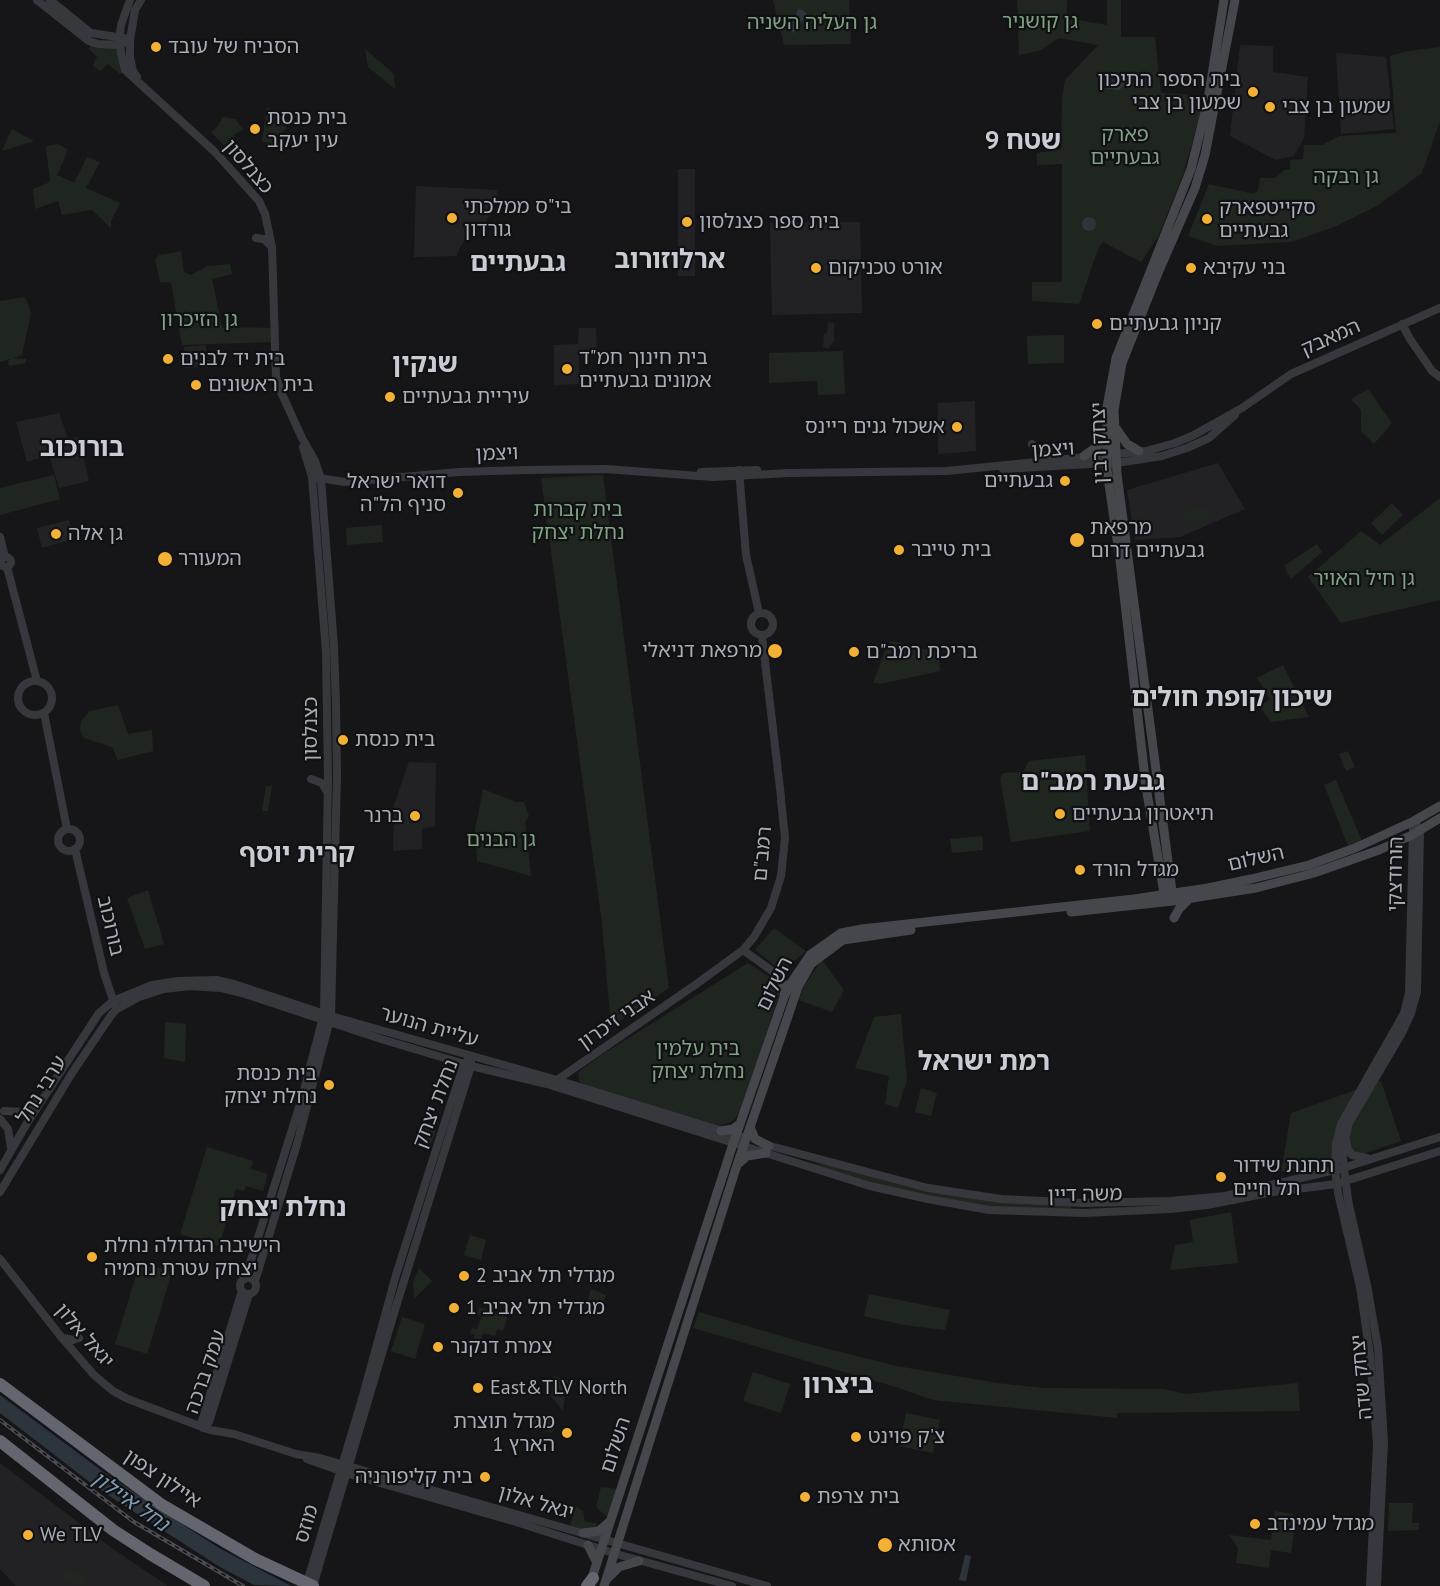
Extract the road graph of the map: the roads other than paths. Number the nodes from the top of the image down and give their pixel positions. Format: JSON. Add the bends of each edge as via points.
{"nodes":[{"id":1,"x":37,"y":0,"type":"edge"},
{"id":2,"x":50,"y":0,"type":"edge"},
{"id":3,"x":130,"y":0,"type":"edge"},
{"id":4,"x":141,"y":0,"type":"edge"},
{"id":5,"x":1222,"y":0,"type":"edge"},
{"id":6,"x":1235,"y":0,"type":"edge"},
{"id":7,"x":130,"y":40,"type":"junction"},
{"id":8,"x":120,"y":41,"type":"junction"},
{"id":9,"x":142,"y":85,"type":"junction"},
{"id":10,"x":256,"y":238,"type":"dead end"},
{"id":11,"x":272,"y":247,"type":"junction"},
{"id":12,"x":1440,"y":308,"type":"edge"},
{"id":13,"x":1402,"y":324,"type":"junction"},
{"id":14,"x":1440,"y":377,"type":"edge"},
{"id":15,"x":1242,"y":408,"type":"junction"},
{"id":16,"x":1110,"y":422,"type":"junction"},
{"id":17,"x":1032,"y":444,"type":"dead end"},
{"id":18,"x":1139,"y":451,"type":"junction"},
{"id":19,"x":1084,"y":456,"type":"junction"},
{"id":20,"x":1111,"y":458,"type":"junction"},
{"id":21,"x":1050,"y":460,"type":"junction"},
{"id":22,"x":378,"y":468,"type":"dead end"},
{"id":23,"x":992,"y":468,"type":"junction"},
{"id":24,"x":739,"y":473,"type":"junction"},
{"id":25,"x":316,"y":478,"type":"junction"},
{"id":26,"x":369,"y":480,"type":"junction"},
{"id":27,"x":0,"y":537,"type":"edge"},
{"id":28,"x":759,"y":613,"type":"junction"},
{"id":29,"x":762,"y":636,"type":"junction"},
{"id":30,"x":37,"y":681,"type":"junction"},
{"id":31,"x":44,"y":713,"type":"junction"},
{"id":32,"x":311,"y":779,"type":"dead end"},
{"id":33,"x":327,"y":794,"type":"junction"},
{"id":34,"x":1440,"y":806,"type":"edge"},
{"id":35,"x":1440,"y":818,"type":"edge"},
{"id":36,"x":1414,"y":820,"type":"junction"},
{"id":37,"x":67,"y":829,"type":"junction"},
{"id":38,"x":1416,"y":832,"type":"junction"},
{"id":39,"x":75,"y":849,"type":"junction"},
{"id":40,"x":1162,"y":874,"type":"junction"},
{"id":41,"x":1145,"y":897,"type":"junction"},
{"id":42,"x":1168,"y":898,"type":"junction"},
{"id":43,"x":1189,"y":899,"type":"junction"},
{"id":44,"x":1174,"y":918,"type":"dead end"},
{"id":45,"x":743,"y":950,"type":"junction"},
{"id":46,"x":778,"y":975,"type":"junction"},
{"id":47,"x":695,"y":985,"type":"joint"},
{"id":48,"x":794,"y":985,"type":"junction"},
{"id":49,"x":784,"y":997,"type":"junction"},
{"id":50,"x":115,"y":1005,"type":"junction"},
{"id":51,"x":326,"y":1018,"type":"junction"},
{"id":52,"x":469,"y":1062,"type":"junction"},
{"id":53,"x":557,"y":1080,"type":"junction"},
{"id":54,"x":46,"y":1094,"type":"junction"},
{"id":55,"x":2,"y":1115,"type":"edge"},
{"id":56,"x":746,"y":1125,"type":"junction"},
{"id":57,"x":721,"y":1131,"type":"junction"},
{"id":58,"x":1345,"y":1133,"type":"junction"},
{"id":59,"x":1440,"y":1137,"type":"edge"},
{"id":60,"x":734,"y":1140,"type":"junction"},
{"id":61,"x":745,"y":1143,"type":"junction"},
{"id":62,"x":767,"y":1150,"type":"junction"},
{"id":63,"x":11,"y":1151,"type":"junction"},
{"id":64,"x":1440,"y":1151,"type":"edge"},
{"id":65,"x":1374,"y":1158,"type":"junction"},
{"id":66,"x":736,"y":1168,"type":"junction"},
{"id":67,"x":1339,"y":1169,"type":"junction"},
{"id":68,"x":0,"y":1170,"type":"edge"},
{"id":69,"x":1361,"y":1176,"type":"junction"},
{"id":70,"x":1341,"y":1183,"type":"junction"},
{"id":71,"x":0,"y":1192,"type":"edge"},
{"id":72,"x":1347,"y":1200,"type":"junction"},
{"id":73,"x":0,"y":1259,"type":"edge"},
{"id":74,"x":0,"y":1268,"type":"edge"},
{"id":75,"x":11,"y":1274,"type":"junction"},
{"id":76,"x":245,"y":1278,"type":"junction"},
{"id":77,"x":255,"y":1281,"type":"junction"},
{"id":78,"x":246,"y":1293,"type":"junction"},
{"id":79,"x":62,"y":1338,"type":"junction"},
{"id":80,"x":79,"y":1338,"type":"dead end"},
{"id":81,"x":0,"y":1379,"type":"edge"},
{"id":82,"x":0,"y":1384,"type":"edge"},
{"id":83,"x":44,"y":1416,"type":"junction"},
{"id":84,"x":205,"y":1424,"type":"junction"},
{"id":85,"x":1,"y":1442,"type":"edge"},
{"id":86,"x":344,"y":1469,"type":"junction"},
{"id":87,"x":611,"y":1519,"type":"junction"},
{"id":88,"x":583,"y":1533,"type":"junction"},
{"id":89,"x":604,"y":1540,"type":"junction"},
{"id":90,"x":617,"y":1543,"type":"junction"},
{"id":91,"x":588,"y":1545,"type":"junction"},
{"id":92,"x":602,"y":1550,"type":"junction"},
{"id":93,"x":613,"y":1553,"type":"junction"},
{"id":94,"x":639,"y":1561,"type":"junction"},
{"id":95,"x":597,"y":1563,"type":"junction"},
{"id":96,"x":313,"y":1579,"type":"edge"},
{"id":97,"x":596,"y":1583,"type":"edge"},
{"id":98,"x":204,"y":1586,"type":"edge"},
{"id":99,"x":306,"y":1586,"type":"edge"},
{"id":100,"x":732,"y":1586,"type":"edge"},
{"id":101,"x":767,"y":1586,"type":"edge"},
{"id":102,"x":1370,"y":1586,"type":"edge"},
{"id":103,"x":1377,"y":1586,"type":"edge"}],
"edges":[{"from":1,"to":8,"type":"street","via":[[89,41]]},
{"from":2,"to":8,"type":"street","via":[[91,33]]},
{"from":3,"to":8,"type":"street"},
{"from":4,"to":7,"type":"street","name":"כצנלסון","via":[[135,10]]},
{"from":5,"to":16,"type":"main road","name":"יצחק רבין","via":[[1208,100],[1191,169],[1116,358],[1109,393]]},
{"from":6,"to":16,"type":"main road","name":"יצחק רבין","via":[[1205,155],[1122,363]]},
{"from":7,"to":8,"type":"street"},
{"from":7,"to":9,"type":"street","name":"כצנלסון","via":[[133,71]]},
{"from":8,"to":9,"type":"street","name":"כצנלסון","via":[[126,70]]},
{"from":9,"to":11,"type":"street","name":"כצנלסון","via":[[216,153],[259,201]]},
{"from":10,"to":11,"type":"street","via":[[264,239]]},
{"from":11,"to":25,"type":"street","name":"כצנלסון","via":[[276,377]]},
{"from":12,"to":13,"type":"street","name":"המאבק"},
{"from":13,"to":14,"type":"street","via":[[1426,363]]},
{"from":13,"to":15,"type":"street","name":"המאבק","via":[[1291,374]]},
{"from":15,"to":18,"type":"street","name":"המאבק","via":[[1194,435]]},
{"from":15,"to":20,"type":"street","name":"המאבק","via":[[1218,432],[1198,444],[1162,456]]},
{"from":16,"to":18,"type":"main road","via":[[1124,441]]},
{"from":16,"to":19,"type":"main road","via":[[1100,443]]},
{"from":16,"to":20,"type":"main road","name":"יצחק רבין"},
{"from":17,"to":21,"type":"street"},
{"from":18,"to":20,"type":"street","name":"המאבק"},
{"from":19,"to":20,"type":"street","name":"ויצמן"},
{"from":19,"to":21,"type":"street","name":"ויצמן"},
{"from":20,"to":23,"type":"street","name":"ויצמן","via":[[1022,469]]},
{"from":20,"to":40,"type":"main road","name":"יצחק רבין","via":[[1147,794]]},
{"from":20,"to":42,"type":"main road","name":"יצחק רבין"},
{"from":21,"to":23,"type":"street","name":"ויצמן"},
{"from":22,"to":26,"type":"street"},
{"from":23,"to":24,"type":"street","name":"ויצמן"},
{"from":24,"to":26,"type":"street","name":"ויצמן","via":[[527,470]]},
{"from":24,"to":28,"type":"street","name":"רמב\"ם","via":[[746,555]]},
{"from":25,"to":26,"type":"street","name":"ויצמן"},
{"from":25,"to":33,"type":"street","name":"כצנלסון","via":[[326,641]]},
{"from":25,"to":51,"type":"street","name":"כצנלסון","via":[[336,705],[337,775]]},
{"from":27,"to":30,"type":"street","via":[[4,557],[10,561],[7,567]]},
{"from":28,"to":29,"type":"street","name":"רמב\"ם","via":[[751,627]]},
{"from":28,"to":29,"type":"street","name":"רמב\"ם","via":[[768,614],[773,621],[772,630]]},
{"from":29,"to":45,"type":"street","name":"רמב\"ם","via":[[785,838],[781,876],[771,908]]},
{"from":30,"to":31,"type":"street","via":[[51,693],[51,704]]},
{"from":30,"to":31,"type":"street","via":[[23,686],[18,701],[27,714]]},
{"from":31,"to":37,"type":"street"},
{"from":32,"to":33,"type":"street","via":[[322,783]]},
{"from":33,"to":51,"type":"street","name":"כצנלסון"},
{"from":34,"to":36,"type":"main road","name":"השלום"},
{"from":35,"to":38,"type":"main road","name":"השלום"},
{"from":36,"to":38,"type":"street","name":"הורודצקי"},
{"from":36,"to":42,"type":"main road","name":"השלום","via":[[1309,865]]},
{"from":37,"to":39,"type":"street","via":[[79,834],[80,842]]},
{"from":37,"to":39,"type":"street","via":[[61,832],[58,842],[64,849]]},
{"from":38,"to":43,"type":"main road","name":"השלום","via":[[1314,873]]},
{"from":38,"to":58,"type":"street","name":"הורודצקי","via":[[1417,992],[1402,1033]]},
{"from":38,"to":67,"type":"street","name":"הורודצקי","via":[[1409,993],[1404,1013],[1341,1124],[1336,1144]]},
{"from":39,"to":50,"type":"street","name":"בורוכוב"},
{"from":40,"to":41,"type":"main road"},
{"from":40,"to":42,"type":"main road","name":"יצחק רבין"},
{"from":41,"to":42,"type":"main road","name":"השלום"},
{"from":41,"to":48,"type":"main road","name":"השלום","via":[[841,933],[810,955]]},
{"from":42,"to":43,"type":"main road","name":"השלום"},
{"from":42,"to":48,"type":"main road","name":"השלום","via":[[843,940],[811,964]]},
{"from":43,"to":44,"type":"main road"},
{"from":45,"to":46,"type":"street"},
{"from":45,"to":47,"type":"street","name":"רמב\"ם"},
{"from":46,"to":48,"type":"street"},
{"from":46,"to":49,"type":"main road"},
{"from":47,"to":53,"type":"street","name":"אבני זיכרון"},
{"from":48,"to":49,"type":"main road","name":"השלום"},
{"from":48,"to":56,"type":"main road","name":"השלום"},
{"from":49,"to":56,"type":"main road","name":"השלום"},
{"from":50,"to":51,"type":"street","name":"עליית הנוער","via":[[164,989],[200,986],[242,993]]},
{"from":50,"to":54,"type":"street","name":"ערבי נחל","via":[[99,1013]]},
{"from":50,"to":71,"type":"street","name":"ערבי נחל"},
{"from":51,"to":52,"type":"street","name":"עליית הנוער"},
{"from":51,"to":76,"type":"street"},
{"from":51,"to":77,"type":"street","via":[[297,1144]]},
{"from":52,"to":53,"type":"street","name":"עליית הנוער"},
{"from":52,"to":60,"type":"street","name":"עליית הנוער"},
{"from":52,"to":86,"type":"street","name":"נחלת יצחק"},
{"from":53,"to":57,"type":"street","name":"עליית הנוער"},
{"from":54,"to":55,"type":"street","via":[[22,1112]]},
{"from":54,"to":63,"type":"street","name":"ערבי נחל"},
{"from":55,"to":63,"type":"street","via":[[10,1134]]},
{"from":56,"to":57,"type":"main road"},
{"from":56,"to":60,"type":"main road","name":"השלום"},
{"from":56,"to":61,"type":"main road","name":"השלום"},
{"from":56,"to":62,"type":"main road"},
{"from":57,"to":60,"type":"street","name":"עליית הנוער"},
{"from":58,"to":65,"type":"street","via":[[1352,1155]]},
{"from":58,"to":67,"type":"street","name":"הורודצקי"},
{"from":59,"to":65,"type":"street","name":"משה דיין"},
{"from":60,"to":61,"type":"street","name":"משה דיין"},
{"from":60,"to":87,"type":"main road","name":"השלום"},
{"from":61,"to":62,"type":"street","name":"משה דיין"},
{"from":61,"to":66,"type":"main road","name":"השלום"},
{"from":62,"to":66,"type":"main road","via":[[747,1156]]},
{"from":62,"to":67,"type":"street","name":"משה דיין","via":[[928,1188],[1001,1199],[1084,1203],[1170,1202],[1225,1196]]},
{"from":62,"to":70,"type":"street","name":"משה דיין","via":[[870,1186],[989,1210],[1084,1213],[1170,1209]]},
{"from":63,"to":68,"type":"street","name":"ערבי נחל"},
{"from":64,"to":69,"type":"street","name":"משה דיין"},
{"from":65,"to":67,"type":"street","name":"משה דיין"},
{"from":66,"to":90,"type":"main road","name":"השלום"},
{"from":67,"to":70,"type":"street","name":"יצחק שדה"},
{"from":69,"to":70,"type":"street","name":"משה דיין"},
{"from":69,"to":72,"type":"street"},
{"from":70,"to":72,"type":"street","name":"יצחק שדה"},
{"from":70,"to":102,"type":"street","name":"יצחק שדה","via":[[1370,1355],[1377,1444]]},
{"from":72,"to":103,"type":"street","name":"יצחק שדה","via":[[1378,1348],[1384,1442]]},
{"from":73,"to":75,"type":"street","name":"יגאל אלון"},
{"from":74,"to":75,"type":"street","name":"יגאל אלון"},
{"from":75,"to":79,"type":"street","name":"יגאל אלון"},
{"from":76,"to":77,"type":"street"},
{"from":76,"to":78,"type":"street","via":[[240,1284]]},
{"from":77,"to":78,"type":"street","via":[[256,1289]]},
{"from":78,"to":84,"type":"street","name":"עמק ברכה"},
{"from":79,"to":80,"type":"street"},
{"from":79,"to":84,"type":"street","name":"יגאל אלון","via":[[113,1391]]},
{"from":81,"to":83,"type":"highway"},
{"from":82,"to":83,"type":"highway","name":"איילון צפון"},
{"from":83,"to":96,"type":"highway","name":"איילון צפון","via":[[175,1513],[263,1564]]},
{"from":84,"to":86,"type":"street","name":"יגאל אלון"},
{"from":85,"to":98,"type":"highway","via":[[113,1530]]},
{"from":86,"to":88,"type":"street","name":"יגאל אלון"},
{"from":86,"to":91,"type":"street","name":"יגאל אלון"},
{"from":86,"to":96,"type":"street","name":"מוזס"},
{"from":87,"to":88,"type":"main road","via":[[599,1531]]},
{"from":87,"to":89,"type":"main road","name":"השלום"},
{"from":88,"to":89,"type":"street","name":"יגאל אלון"},
{"from":89,"to":90,"type":"street","name":"יגאל אלון"},
{"from":89,"to":92,"type":"main road","name":"השלום"},
{"from":90,"to":93,"type":"main road","name":"השלום"},
{"from":90,"to":101,"type":"street","name":"יגאל אלון"},
{"from":91,"to":92,"type":"street","name":"יגאל אלון"},
{"from":91,"to":95,"type":"main road"},
{"from":92,"to":93,"type":"street","name":"יגאל אלון"},
{"from":92,"to":95,"type":"main road","name":"השלום"},
{"from":93,"to":94,"type":"street","name":"יגאל אלון"},
{"from":93,"to":97,"type":"main road","name":"השלום"},
{"from":94,"to":97,"type":"main road"},
{"from":94,"to":100,"type":"street","name":"יגאל אלון"},
{"from":95,"to":97,"type":"main road","name":"השלום"},
{"from":96,"to":99,"type":"street","name":"מוזס"}]}
